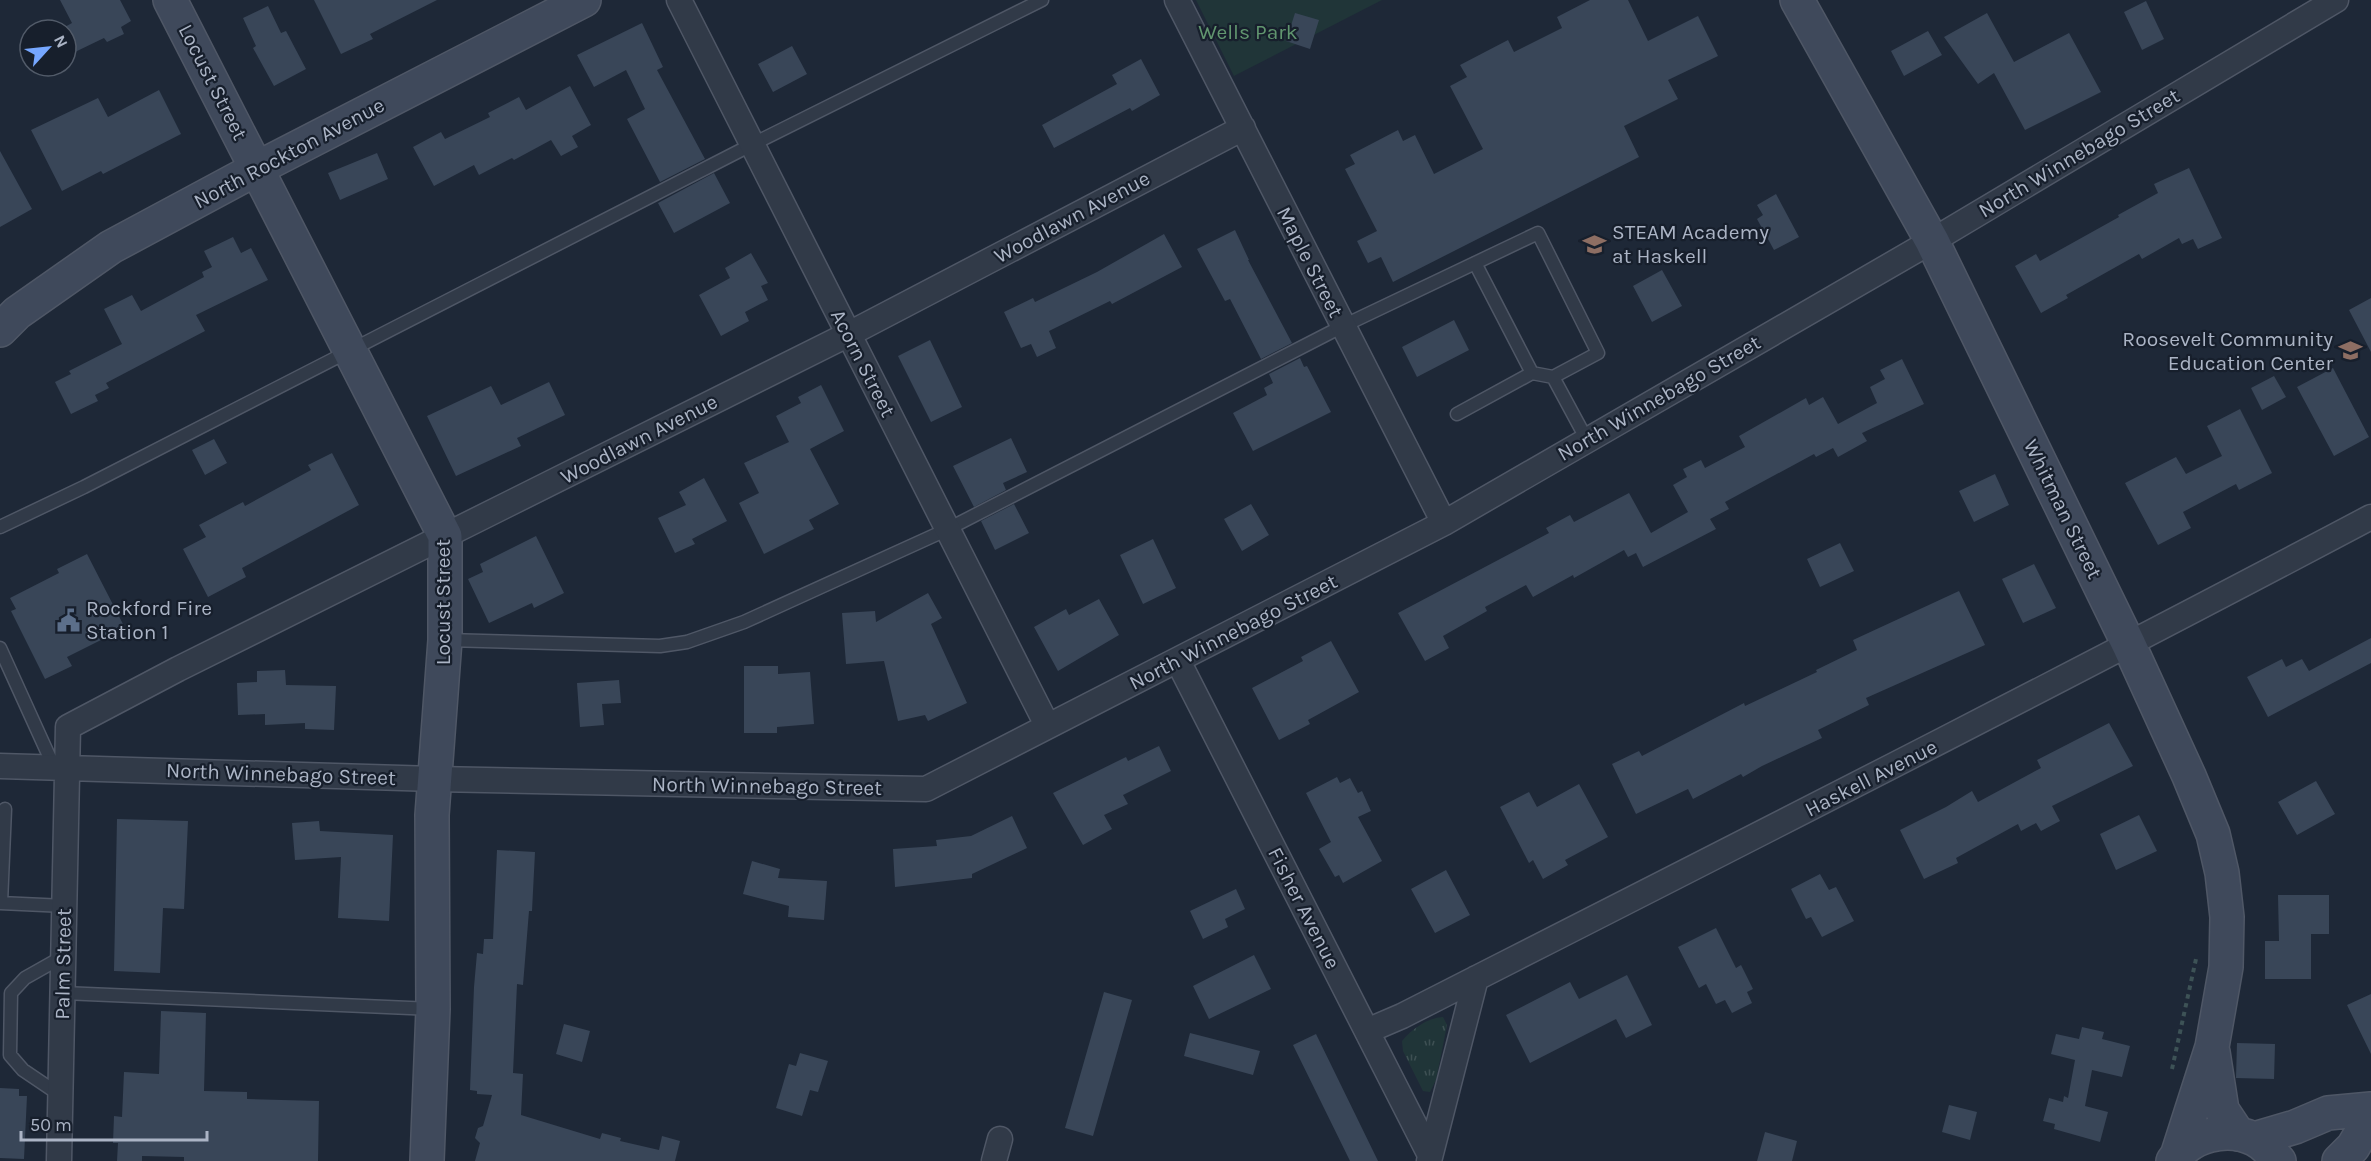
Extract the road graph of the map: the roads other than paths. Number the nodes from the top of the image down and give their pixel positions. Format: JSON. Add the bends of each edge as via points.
{"nodes":[{"id":1,"x":170,"y":0,"type":"edge"},
{"id":2,"x":584,"y":0,"type":"edge"},
{"id":3,"x":680,"y":0,"type":"edge"},
{"id":4,"x":1042,"y":0,"type":"edge"},
{"id":5,"x":1177,"y":0,"type":"edge"},
{"id":6,"x":1797,"y":0,"type":"edge"},
{"id":7,"x":2336,"y":0,"type":"edge"},
{"id":8,"x":1243,"y":128,"type":"junction"},
{"id":9,"x":751,"y":145,"type":"junction"},
{"id":10,"x":258,"y":168,"type":"junction"},
{"id":11,"x":1932,"y":241,"type":"junction"},
{"id":12,"x":1475,"y":263,"type":"junction"},
{"id":13,"x":6,"y":319,"type":"edge"},
{"id":14,"x":1343,"y":326,"type":"junction"},
{"id":15,"x":849,"y":334,"type":"junction"},
{"id":16,"x":351,"y":349,"type":"junction"},
{"id":17,"x":1532,"y":373,"type":"junction"},
{"id":18,"x":1553,"y":377,"type":"junction"},
{"id":19,"x":1457,"y":414,"type":"dead end"},
{"id":20,"x":1587,"y":440,"type":"junction"},
{"id":21,"x":2371,"y":517,"type":"edge"},
{"id":22,"x":1444,"y":523,"type":"junction"},
{"id":23,"x":0,"y":527,"type":"edge"},
{"id":24,"x":946,"y":530,"type":"junction"},
{"id":25,"x":446,"y":536,"type":"junction"},
{"id":26,"x":445,"y":640,"type":"junction"},
{"id":27,"x":2129,"y":645,"type":"junction"},
{"id":28,"x":0,"y":648,"type":"edge"},
{"id":29,"x":1178,"y":661,"type":"junction"},
{"id":30,"x":1047,"y":726,"type":"junction"},
{"id":31,"x":0,"y":766,"type":"edge"},
{"id":32,"x":61,"y":767,"type":"junction"},
{"id":33,"x":435,"y":779,"type":"junction"},
{"id":34,"x":4,"y":809,"type":"dead end"},
{"id":35,"x":0,"y":903,"type":"edge"},
{"id":36,"x":65,"y":906,"type":"junction"},
{"id":37,"x":64,"y":956,"type":"junction"},
{"id":38,"x":1476,"y":978,"type":"junction"},
{"id":39,"x":63,"y":993,"type":"junction"},
{"id":40,"x":433,"y":1009,"type":"junction"},
{"id":41,"x":1367,"y":1031,"type":"junction"},
{"id":42,"x":2212,"y":1047,"type":"junction"},
{"id":43,"x":60,"y":1095,"type":"junction"},
{"id":44,"x":2371,"y":1109,"type":"edge"},
{"id":45,"x":2371,"y":1117,"type":"edge"},
{"id":46,"x":2246,"y":1137,"type":"junction"},
{"id":47,"x":1430,"y":1158,"type":"edge"},
{"id":48,"x":2175,"y":1158,"type":"edge"},
{"id":49,"x":59,"y":1161,"type":"edge"},
{"id":50,"x":427,"y":1161,"type":"edge"},
{"id":51,"x":2279,"y":1161,"type":"edge"},
{"id":52,"x":2339,"y":1161,"type":"edge"}],
"edges":[{"from":1,"to":10,"type":"main road","name":"Locust Street"},
{"from":2,"to":10,"type":"main road","name":"North Rockton Avenue"},
{"from":3,"to":9,"type":"street","name":"Acorn Street"},
{"from":4,"to":9,"type":"lane"},
{"from":5,"to":8,"type":"street","name":"Maple Street"},
{"from":6,"to":11,"type":"main road","name":"Whitman Street"},
{"from":7,"to":11,"type":"street","name":"North Winnebago Street"},
{"from":8,"to":14,"type":"street","name":"Maple Street"},
{"from":8,"to":15,"type":"street","name":"Woodlawn Avenue"},
{"from":9,"to":15,"type":"street","name":"Acorn Street"},
{"from":9,"to":16,"type":"lane"},
{"from":10,"to":13,"type":"main road","name":"North Rockton Avenue","via":[[111,247]]},
{"from":10,"to":16,"type":"main road","name":"Locust Street"},
{"from":11,"to":20,"type":"street","name":"North Winnebago Street"},
{"from":11,"to":27,"type":"main road","name":"Whitman Street"},
{"from":12,"to":14,"type":"lane"},
{"from":12,"to":17,"type":"lane"},
{"from":12,"to":18,"type":"lane","via":[[1538,233],[1598,353]]},
{"from":14,"to":22,"type":"street","name":"Maple Street"},
{"from":14,"to":24,"type":"lane"},
{"from":15,"to":24,"type":"street","name":"Acorn Street"},
{"from":15,"to":25,"type":"street","name":"Woodlawn Avenue"},
{"from":16,"to":23,"type":"lane"},
{"from":16,"to":25,"type":"main road","name":"Locust Street"},
{"from":17,"to":18,"type":"lane"},
{"from":17,"to":19,"type":"lane"},
{"from":18,"to":20,"type":"lane"},
{"from":20,"to":22,"type":"street","name":"North Winnebago Street"},
{"from":21,"to":27,"type":"street","name":"Haskell Avenue"},
{"from":22,"to":29,"type":"street","name":"North Winnebago Street"},
{"from":24,"to":26,"type":"lane","via":[[744,622],[687,642],[660,646]]},
{"from":24,"to":30,"type":"street","name":"Acorn Street"},
{"from":25,"to":26,"type":"main road","name":"Locust Street"},
{"from":25,"to":32,"type":"street","name":"Woodlawn Avenue","via":[[68,728]]},
{"from":26,"to":33,"type":"main road","name":"Locust Street"},
{"from":27,"to":38,"type":"street","name":"Haskell Avenue"},
{"from":27,"to":42,"type":"main road","name":"Whitman Street","via":[[2213,834],[2222,873],[2227,917],[2226,967]]},
{"from":28,"to":32,"type":"lane"},
{"from":29,"to":30,"type":"street","name":"North Winnebago Street"},
{"from":29,"to":41,"type":"street","name":"Fisher Avenue"},
{"from":30,"to":33,"type":"street","name":"North Winnebago Street","via":[[926,789]]},
{"from":31,"to":32,"type":"street","name":"North Winnebago Street"},
{"from":32,"to":33,"type":"street","name":"North Winnebago Street"},
{"from":32,"to":36,"type":"street","name":"Palm Street"},
{"from":33,"to":40,"type":"main road","name":"Locust Street"},
{"from":34,"to":35,"type":"lane"},
{"from":35,"to":36,"type":"lane"},
{"from":36,"to":37,"type":"street","name":"Palm Street"},
{"from":37,"to":39,"type":"street","name":"Palm Street"},
{"from":37,"to":43,"type":"lane","via":[[25,978],[11,993],[10,1055],[23,1070]]},
{"from":38,"to":41,"type":"street","name":"Haskell Avenue"},
{"from":38,"to":47,"type":"street","name":"Fisher Avenue"},
{"from":39,"to":40,"type":"lane"},
{"from":39,"to":43,"type":"street","name":"Palm Street"},
{"from":40,"to":50,"type":"main road","name":"Locust Street"},
{"from":41,"to":47,"type":"street","name":"Fisher Avenue"},
{"from":42,"to":46,"type":"main road","name":"Whitman Street","via":[[2222,1110]]},
{"from":42,"to":48,"type":"main road","name":"Whitman Street"},
{"from":43,"to":49,"type":"street","name":"Palm Street"},
{"from":44,"to":46,"type":"main road","via":[[2328,1113],[2295,1127]]},
{"from":45,"to":52,"type":"main road","via":[[2353,1147]]},
{"from":46,"to":48,"type":"main road","via":[[2221,1133],[2205,1137]]},
{"from":46,"to":51,"type":"main road","name":"Whitman Street","via":[[2268,1149]]}]}
